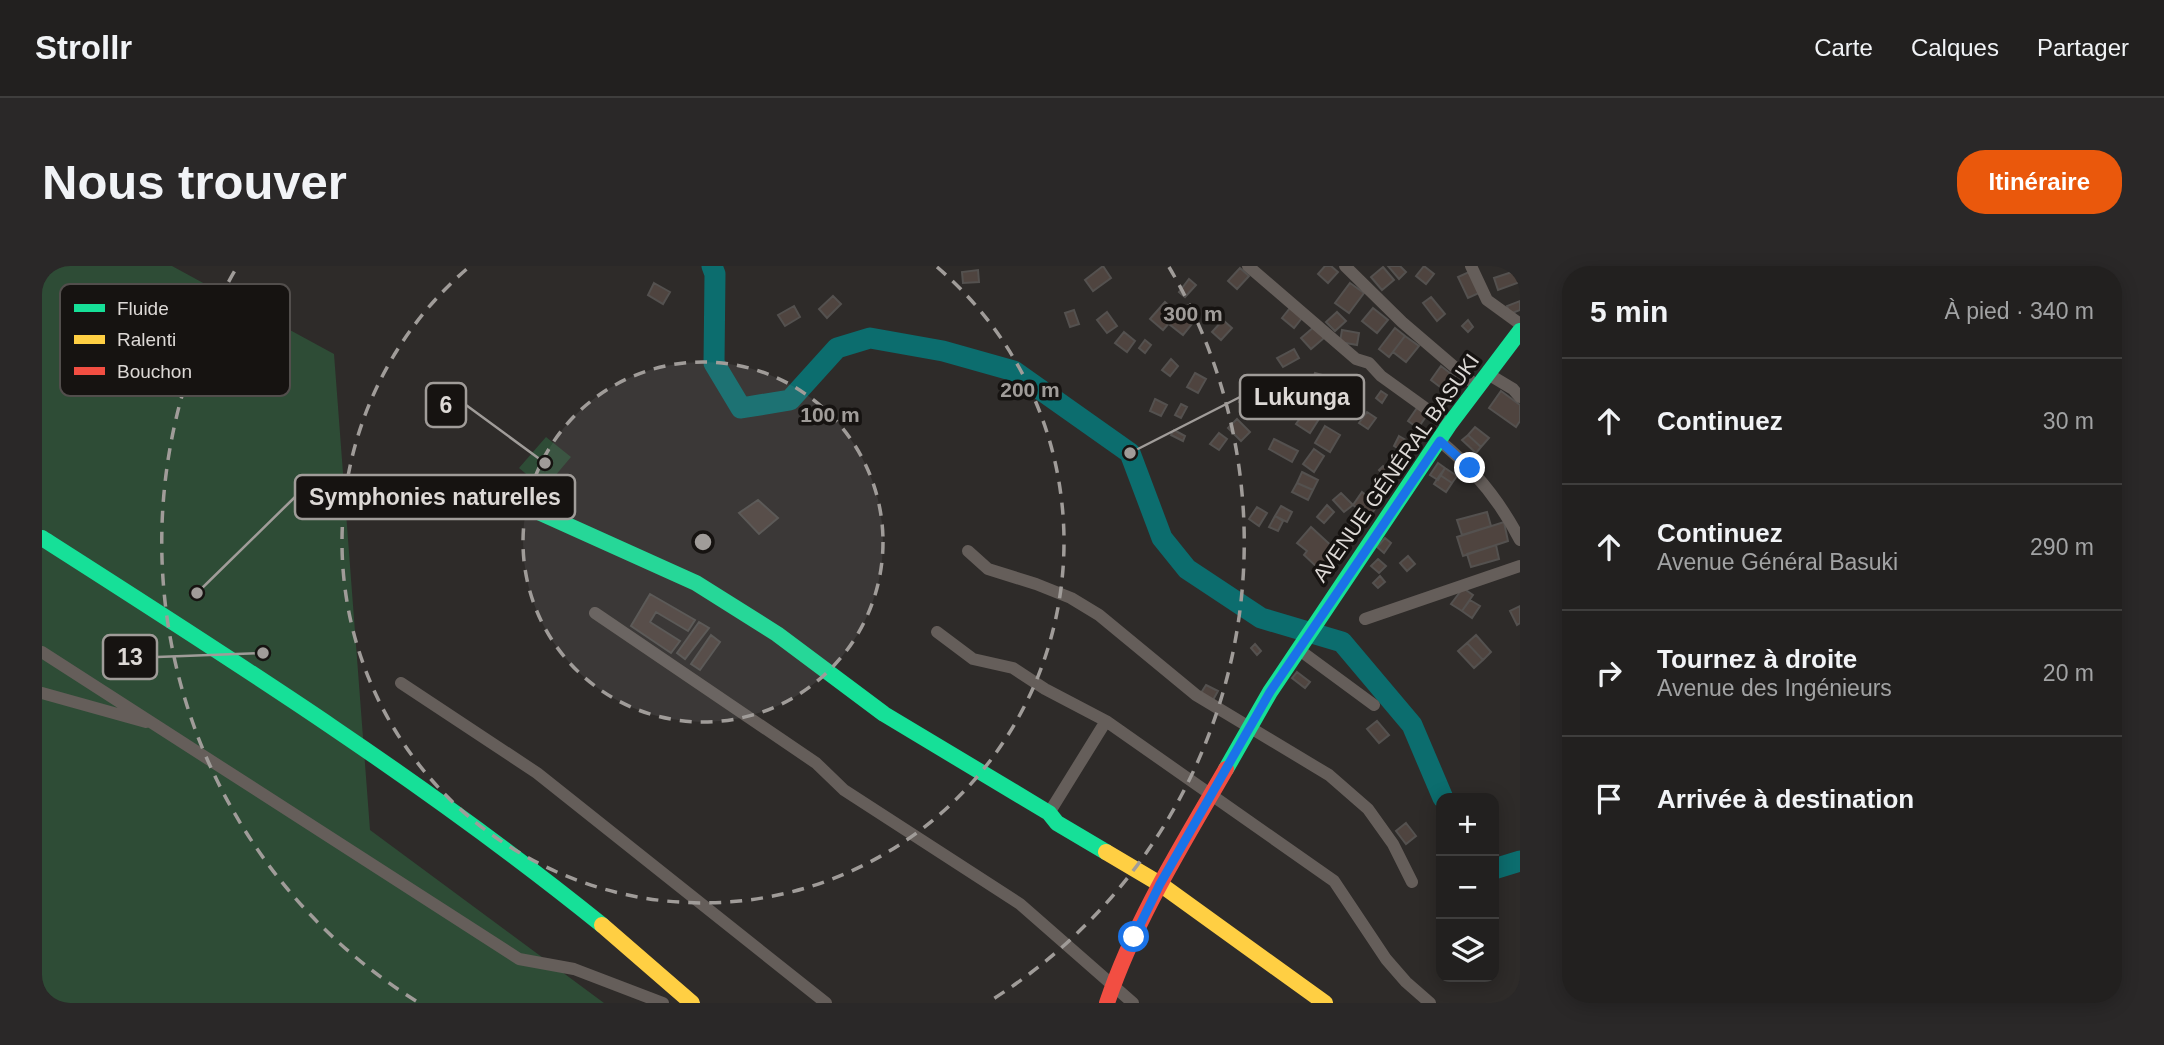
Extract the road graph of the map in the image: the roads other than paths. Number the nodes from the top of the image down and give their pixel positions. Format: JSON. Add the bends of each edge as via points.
{"nodes":[{"id":1,"x":1248,"y":266,"type":"edge"},
{"id":2,"x":1345,"y":266,"type":"edge"},
{"id":3,"x":1471,"y":266,"type":"edge"},
{"id":4,"x":1520,"y":324,"type":"edge"},
{"id":5,"x":1520,"y":331,"type":"edge"},
{"id":6,"x":1483,"y":381,"type":"junction"},
{"id":7,"x":1520,"y":397,"type":"edge"},
{"id":8,"x":1449,"y":425,"type":"junction"},
{"id":9,"x":1440,"y":441,"type":"junction"},
{"id":10,"x":525,"y":506,"type":"dead end"},
{"id":11,"x":42,"y":538,"type":"edge"},
{"id":12,"x":1520,"y":540,"type":"edge"},
{"id":13,"x":968,"y":551,"type":"dead end"},
{"id":14,"x":1520,"y":566,"type":"edge"},
{"id":15,"x":595,"y":613,"type":"dead end"},
{"id":16,"x":1365,"y":619,"type":"dead end"},
{"id":17,"x":937,"y":632,"type":"dead end"},
{"id":18,"x":1298,"y":649,"type":"junction"},
{"id":19,"x":42,"y":652,"type":"edge"},
{"id":20,"x":401,"y":684,"type":"dead end"},
{"id":21,"x":42,"y":693,"type":"edge"},
{"id":22,"x":1374,"y":705,"type":"dead end"},
{"id":23,"x":1106,"y":721,"type":"junction"},
{"id":24,"x":155,"y":725,"type":"junction"},
{"id":25,"x":1249,"y":728,"type":"junction"},
{"id":26,"x":1211,"y":795,"type":"junction"},
{"id":27,"x":1049,"y":813,"type":"junction"},
{"id":28,"x":1412,"y":882,"type":"dead end"},
{"id":29,"x":1160,"y":884,"type":"junction"},
{"id":30,"x":1114,"y":987,"type":"junction"},
{"id":31,"x":663,"y":1003,"type":"edge"},
{"id":32,"x":692,"y":1003,"type":"edge"},
{"id":33,"x":826,"y":1003,"type":"edge"},
{"id":34,"x":1107,"y":1003,"type":"edge"},
{"id":35,"x":1133,"y":1003,"type":"edge"},
{"id":36,"x":1325,"y":1003,"type":"edge"},
{"id":37,"x":1430,"y":1003,"type":"edge"}],
"edges":[{"from":1,"to":8,"type":"street","via":[[1356,359],[1369,363]]},
{"from":2,"to":6,"type":"street","via":[[1402,322]]},
{"from":3,"to":4,"type":"street","via":[[1487,300]]},
{"from":5,"to":6,"type":"street","name":"AVENUE GÉNÉRAL BASUKI"},
{"from":6,"to":7,"type":"street"},
{"from":6,"to":8,"type":"street","name":"AVENUE GÉNÉRAL BASUKI"},
{"from":8,"to":9,"type":"street","name":"AVENUE GÉNÉRAL BASUKI"},
{"from":9,"to":12,"type":"street","via":[[1479,476]]},
{"from":9,"to":18,"type":"street","name":"AVENUE GÉNÉRAL BASUKI"},
{"from":10,"to":27,"type":"street","via":[[696,583],[777,634],[884,714]]},
{"from":11,"to":32,"type":"street","via":[[413,784],[592,917]]},
{"from":13,"to":25,"type":"street","via":[[988,569],[1036,583],[1098,615],[1196,695]]},
{"from":14,"to":16,"type":"street"},
{"from":15,"to":30,"type":"street","via":[[816,762],[844,790],[1020,904]]},
{"from":17,"to":23,"type":"street","via":[[973,659],[1013,668]]},
{"from":18,"to":22,"type":"street"},
{"from":18,"to":25,"type":"street","name":"AVENUE GÉNÉRAL BASUKI"},
{"from":19,"to":24,"type":"street"},
{"from":20,"to":33,"type":"street","via":[[537,774]]},
{"from":21,"to":24,"type":"street"},
{"from":23,"to":26,"type":"street"},
{"from":23,"to":27,"type":"street"},
{"from":24,"to":31,"type":"street","via":[[519,959],[574,969]]},
{"from":25,"to":26,"type":"street","name":"AVENUE GÉNÉRAL BASUKI"},
{"from":25,"to":28,"type":"street","via":[[1350,791],[1393,844]]},
{"from":26,"to":29,"type":"street","name":"AVENUE GÉNÉRAL BASUKI"},
{"from":26,"to":37,"type":"street","via":[[1334,881],[1386,959]]},
{"from":27,"to":29,"type":"street","via":[[1057,823]]},
{"from":29,"to":30,"type":"street","name":"AVENUE GÉNÉRAL BASUKI","via":[[1121,962]]},
{"from":29,"to":36,"type":"street"},
{"from":30,"to":34,"type":"street","name":"AVENUE GÉNÉRAL BASUKI"},
{"from":30,"to":35,"type":"street"}]}
